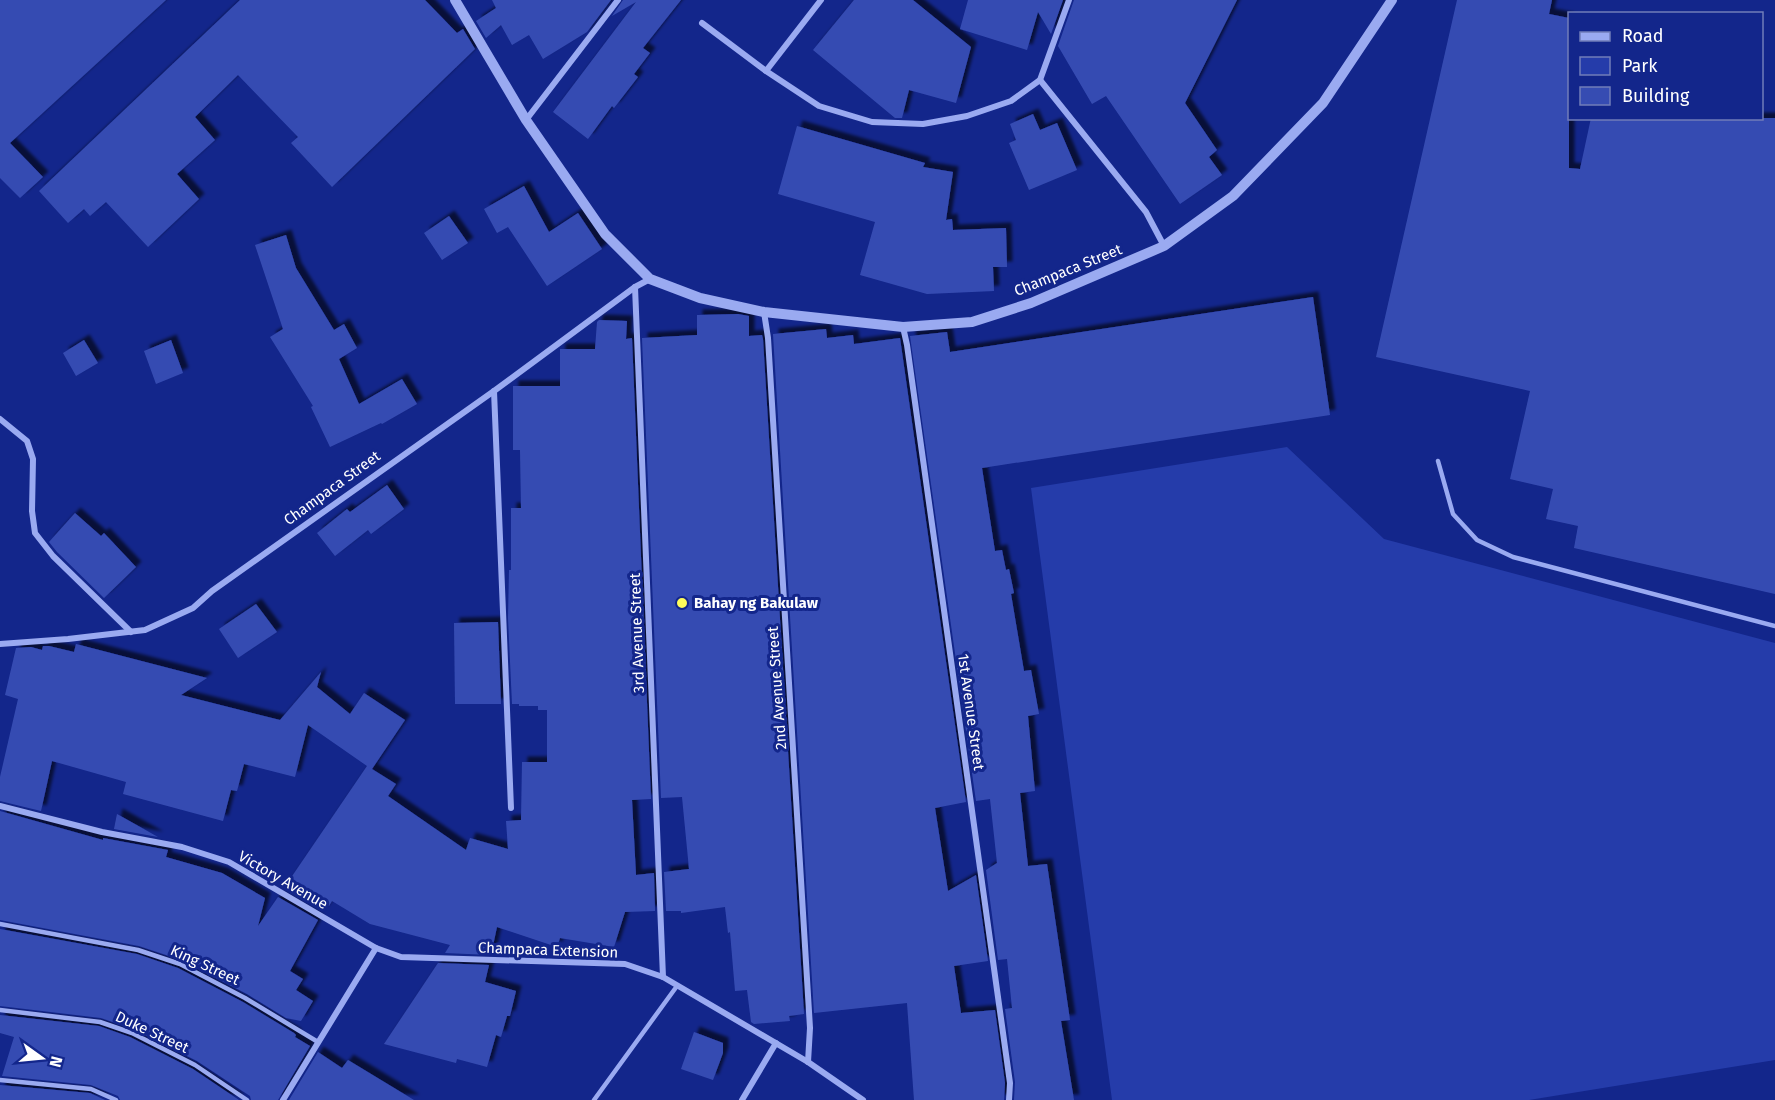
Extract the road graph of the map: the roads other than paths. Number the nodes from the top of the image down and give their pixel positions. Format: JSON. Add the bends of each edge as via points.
{"nodes":[{"id":1,"x":455,"y":0,"type":"edge"},
{"id":2,"x":821,"y":0,"type":"edge"},
{"id":3,"x":1069,"y":0,"type":"edge"},
{"id":4,"x":1392,"y":0,"type":"edge"},
{"id":5,"x":616,"y":1,"type":"edge"},
{"id":6,"x":702,"y":23,"type":"dead end"},
{"id":7,"x":766,"y":71,"type":"junction"},
{"id":8,"x":1040,"y":80,"type":"junction"},
{"id":9,"x":526,"y":120,"type":"junction"},
{"id":10,"x":1164,"y":246,"type":"junction"},
{"id":11,"x":650,"y":279,"type":"junction"},
{"id":12,"x":635,"y":287,"type":"junction"},
{"id":13,"x":764,"y":312,"type":"junction"},
{"id":14,"x":903,"y":327,"type":"junction"},
{"id":15,"x":494,"y":391,"type":"junction"},
{"id":16,"x":0,"y":419,"type":"edge"},
{"id":17,"x":1438,"y":461,"type":"dead end"},
{"id":18,"x":1775,"y":626,"type":"edge"},
{"id":19,"x":131,"y":632,"type":"junction"},
{"id":20,"x":0,"y":644,"type":"edge"},
{"id":21,"x":0,"y":806,"type":"edge"},
{"id":22,"x":511,"y":808,"type":"dead end"},
{"id":23,"x":0,"y":924,"type":"edge"},
{"id":24,"x":376,"y":948,"type":"junction"},
{"id":25,"x":663,"y":977,"type":"junction"},
{"id":26,"x":677,"y":986,"type":"junction"},
{"id":27,"x":0,"y":1010,"type":"edge"},
{"id":28,"x":318,"y":1042,"type":"junction"},
{"id":29,"x":776,"y":1042,"type":"junction"},
{"id":30,"x":808,"y":1062,"type":"junction"},
{"id":31,"x":0,"y":1080,"type":"edge"},
{"id":32,"x":116,"y":1100,"type":"edge"},
{"id":33,"x":247,"y":1100,"type":"edge"},
{"id":34,"x":282,"y":1100,"type":"edge"},
{"id":35,"x":594,"y":1100,"type":"edge"},
{"id":36,"x":742,"y":1100,"type":"edge"},
{"id":37,"x":863,"y":1100,"type":"edge"},
{"id":38,"x":1009,"y":1100,"type":"edge"}],
"edges":[{"from":1,"to":9,"type":"street","name":"Champaca Street"},
{"from":2,"to":7,"type":"street"},
{"from":3,"to":8,"type":"street"},
{"from":4,"to":10,"type":"street","name":"Champaca Street","via":[[1323,103],[1233,196]]},
{"from":5,"to":9,"type":"street"},
{"from":6,"to":7,"type":"street"},
{"from":7,"to":8,"type":"street","via":[[819,106],[872,122],[923,124],[967,116],[1011,101]]},
{"from":8,"to":10,"type":"street","via":[[1146,212]]},
{"from":9,"to":11,"type":"street","name":"Champaca Street","via":[[604,234]]},
{"from":10,"to":14,"type":"street","name":"Champaca Street","via":[[1031,303],[972,322]]},
{"from":11,"to":12,"type":"street","name":"Champaca Street"},
{"from":11,"to":13,"type":"street","name":"Champaca Street","via":[[700,298]]},
{"from":12,"to":15,"type":"street","name":"Champaca Street"},
{"from":12,"to":25,"type":"street","name":"3rd Avenue Street"},
{"from":13,"to":14,"type":"street","name":"Champaca Street"},
{"from":13,"to":30,"type":"street","name":"2nd Avenue Street","via":[[810,1028]]},
{"from":14,"to":38,"type":"street","name":"1st Avenue Street","via":[[1007,1060]]},
{"from":15,"to":19,"type":"street","name":"Champaca Street","via":[[193,608],[145,630]]},
{"from":15,"to":22,"type":"street"},
{"from":16,"to":19,"type":"street","via":[[27,441],[33,459],[35,533],[53,556]]},
{"from":17,"to":18,"type":"lane","via":[[1453,514],[1477,540],[1513,558]]},
{"from":19,"to":20,"type":"street","name":"Champaca Street"},
{"from":21,"to":24,"type":"street","name":"Victory Avenue","via":[[182,847],[229,862]]},
{"from":23,"to":28,"type":"lane","name":"King Street","via":[[138,950],[180,964]]},
{"from":24,"to":25,"type":"street","name":"Champaca Extension","via":[[401,957],[625,964]]},
{"from":24,"to":28,"type":"street"},
{"from":25,"to":26,"type":"street","name":"Champaca Extension"},
{"from":26,"to":29,"type":"street","name":"Champaca Extension"},
{"from":26,"to":35,"type":"lane"},
{"from":27,"to":33,"type":"lane","name":"Duke Street","via":[[100,1022],[132,1033],[195,1065]]},
{"from":28,"to":34,"type":"street"},
{"from":29,"to":30,"type":"street","name":"Champaca Extension"},
{"from":29,"to":36,"type":"street"},
{"from":30,"to":37,"type":"street","name":"Champaca Extension"},
{"from":31,"to":32,"type":"lane","via":[[91,1089]]}]}
